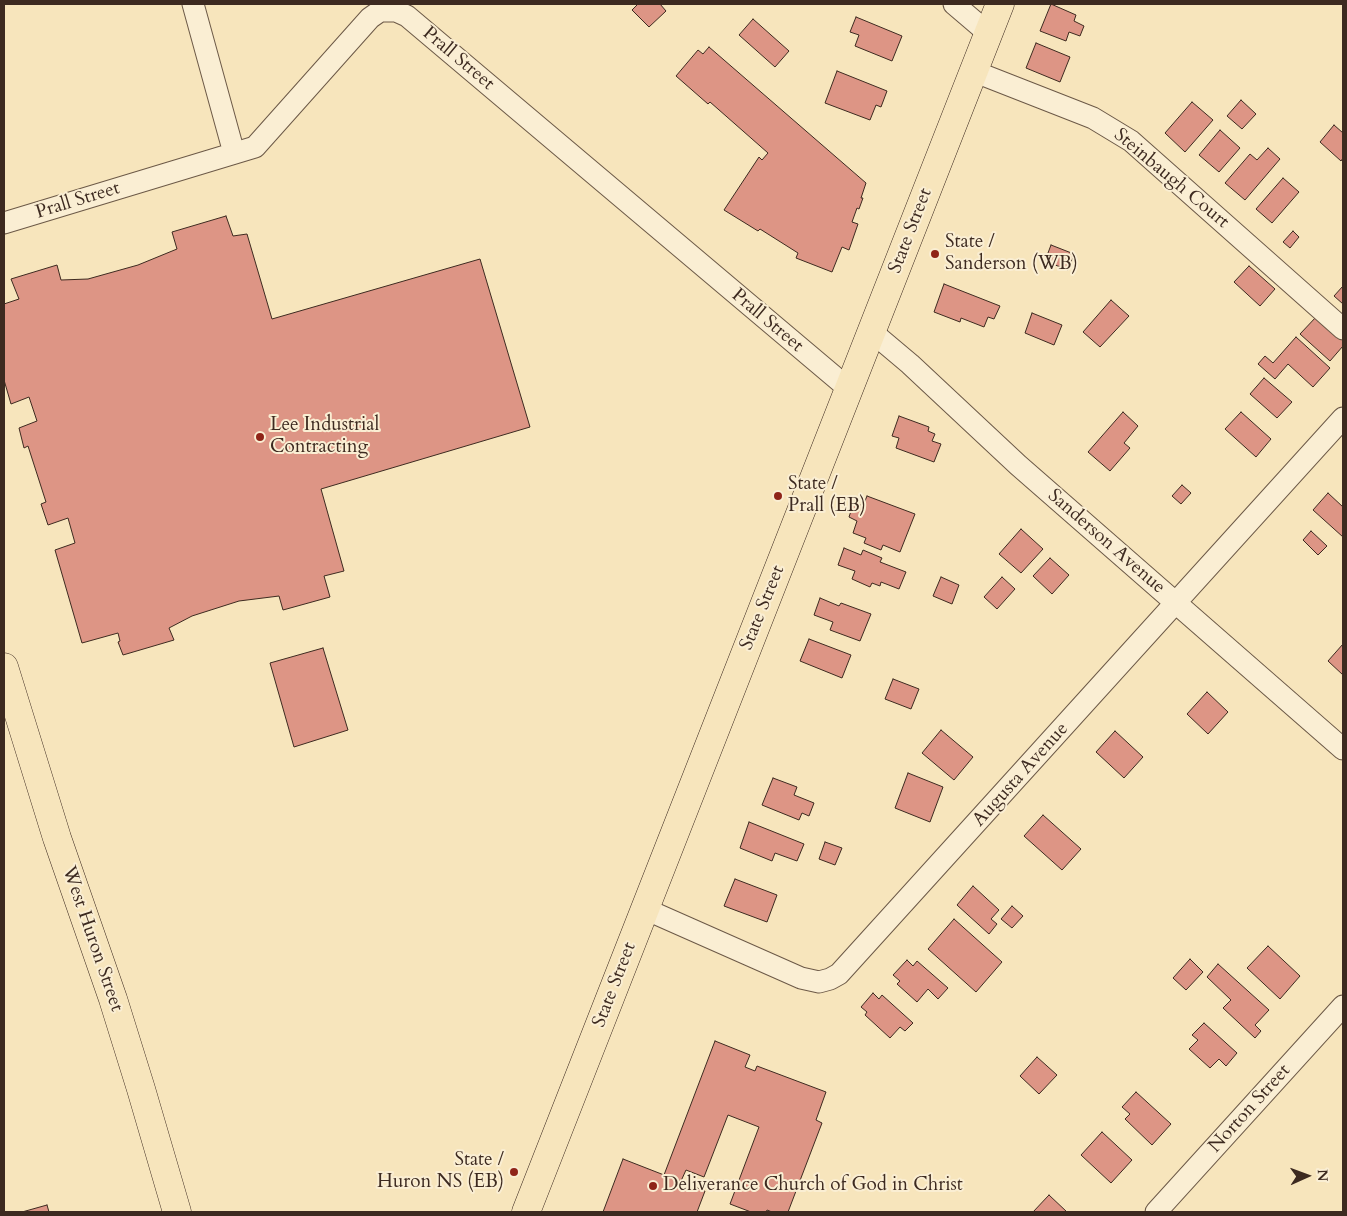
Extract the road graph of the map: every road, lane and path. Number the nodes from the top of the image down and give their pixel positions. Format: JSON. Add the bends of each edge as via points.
{"nodes":[{"id":1,"x":193,"y":4,"type":"edge"},
{"id":2,"x":954,"y":4,"type":"edge"},
{"id":3,"x":1000,"y":4,"type":"edge"},
{"id":4,"x":988,"y":34,"type":"junction"},
{"id":5,"x":974,"y":71,"type":"junction"},
{"id":6,"x":234,"y":153,"type":"junction"},
{"id":7,"x":4,"y":223,"type":"edge"},
{"id":8,"x":1343,"y":329,"type":"edge"},
{"id":9,"x":872,"y":332,"type":"junction"},
{"id":10,"x":849,"y":389,"type":"junction"},
{"id":11,"x":1343,"y":418,"type":"edge"},
{"id":12,"x":1177,"y":604,"type":"junction"},
{"id":13,"x":5,"y":674,"type":"edge"},
{"id":14,"x":1343,"y":749,"type":"edge"},
{"id":15,"x":644,"y":909,"type":"junction"},
{"id":16,"x":1343,"y":1006,"type":"edge"},
{"id":17,"x":177,"y":1212,"type":"edge"},
{"id":18,"x":526,"y":1212,"type":"edge"},
{"id":19,"x":1156,"y":1212,"type":"edge"}],
"edges":[{"from":1,"to":6,"type":"street"},
{"from":2,"to":4,"type":"street"},
{"from":3,"to":4,"type":"main road","name":"State Street"},
{"from":4,"to":5,"type":"main road","name":"State Street"},
{"from":5,"to":8,"type":"street","name":"Steinbaugh Court","via":[[1093,118],[1131,141]]},
{"from":5,"to":9,"type":"main road","name":"State Street"},
{"from":6,"to":7,"type":"street","name":"Prall Street"},
{"from":6,"to":10,"type":"street","name":"Prall Street","via":[[255,147],[370,18],[384,10],[400,12]]},
{"from":9,"to":10,"type":"main road","name":"State Street"},
{"from":9,"to":12,"type":"street","name":"Sanderson Avenue"},
{"from":10,"to":15,"type":"main road","name":"State Street"},
{"from":11,"to":12,"type":"street","name":"Augusta Avenue"},
{"from":12,"to":14,"type":"street","name":"Sanderson Avenue"},
{"from":12,"to":15,"type":"street","name":"Augusta Avenue","via":[[835,977],[819,982],[802,978]]},
{"from":13,"to":17,"type":"main road","name":"West Huron Street","via":[[113,999]]},
{"from":15,"to":18,"type":"main road","name":"State Street"},
{"from":16,"to":19,"type":"street","name":"Norton Street"}]}
